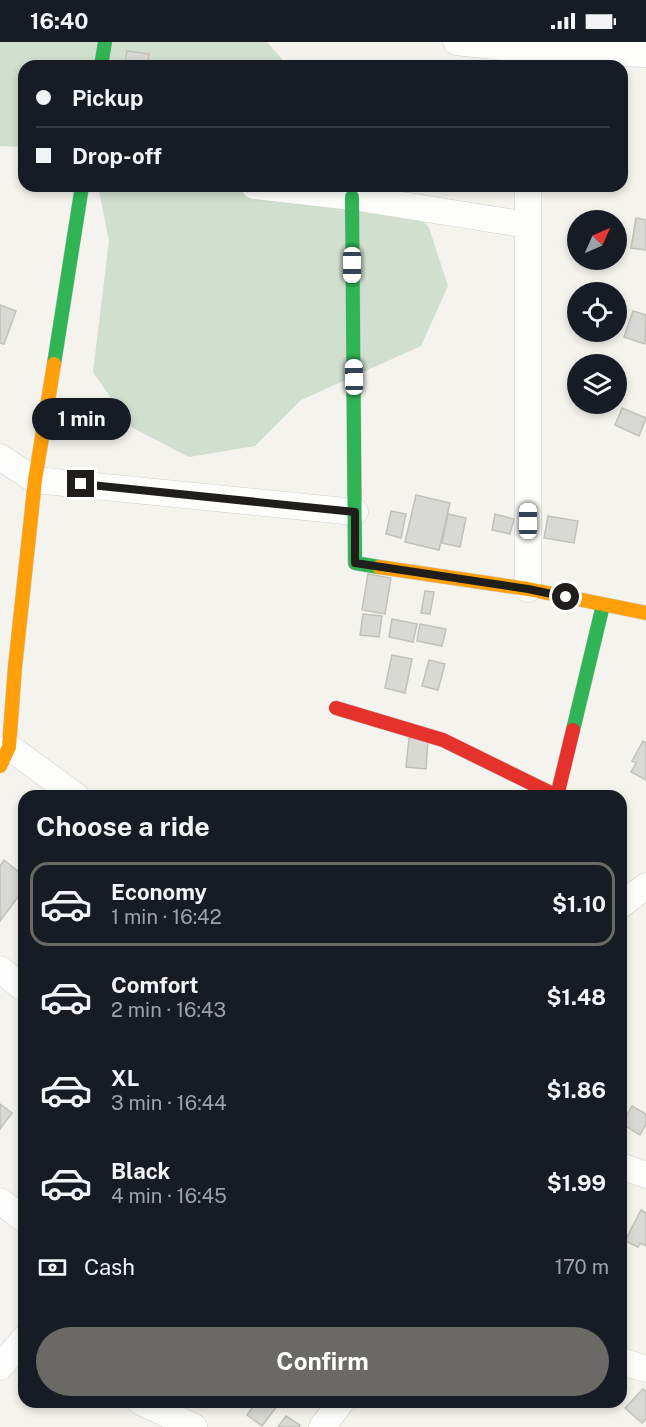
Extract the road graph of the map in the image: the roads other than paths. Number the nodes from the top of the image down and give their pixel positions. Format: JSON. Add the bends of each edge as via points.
{"nodes":[{"id":1,"x":105,"y":42,"type":"edge"},
{"id":2,"x":456,"y":42,"type":"edge"},
{"id":3,"x":646,"y":54,"type":"edge"},
{"id":4,"x":528,"y":58,"type":"edge"},
{"id":5,"x":102,"y":60,"type":"edge"},
{"id":6,"x":81,"y":192,"type":"edge"},
{"id":7,"x":307,"y":192,"type":"edge"},
{"id":8,"x":528,"y":192,"type":"edge"},
{"id":9,"x":352,"y":197,"type":"junction"},
{"id":10,"x":528,"y":225,"type":"junction"},
{"id":11,"x":0,"y":458,"type":"edge"},
{"id":12,"x":35,"y":480,"type":"junction"},
{"id":13,"x":355,"y":512,"type":"junction"},
{"id":14,"x":528,"y":589,"type":"junction"},
{"id":15,"x":603,"y":604,"type":"junction"},
{"id":16,"x":646,"y":613,"type":"edge"},
{"id":17,"x":7,"y":662,"type":"edge"},
{"id":18,"x":336,"y":708,"type":"dead end"},
{"id":19,"x":4,"y":757,"type":"edge"},
{"id":20,"x":65,"y":790,"type":"edge"},
{"id":21,"x":545,"y":790,"type":"edge"},
{"id":22,"x":558,"y":790,"type":"edge"},
{"id":23,"x":646,"y":886,"type":"edge"},
{"id":24,"x":627,"y":900,"type":"edge"},
{"id":25,"x":0,"y":969,"type":"edge"},
{"id":26,"x":18,"y":984,"type":"edge"},
{"id":27,"x":627,"y":1168,"type":"edge"},
{"id":28,"x":646,"y":1175,"type":"edge"},
{"id":29,"x":0,"y":1201,"type":"edge"},
{"id":30,"x":18,"y":1214,"type":"edge"},
{"id":31,"x":627,"y":1363,"type":"edge"},
{"id":32,"x":646,"y":1369,"type":"edge"},
{"id":33,"x":170,"y":1408,"type":"edge"},
{"id":34,"x":336,"y":1408,"type":"edge"},
{"id":35,"x":194,"y":1427,"type":"edge"},
{"id":36,"x":322,"y":1427,"type":"edge"}],
"edges":[{"from":1,"to":5,"type":"street"},
{"from":2,"to":4,"type":"street"},
{"from":3,"to":4,"type":"street"},
{"from":6,"to":12,"type":"street"},
{"from":7,"to":9,"type":"street"},
{"from":8,"to":10,"type":"street"},
{"from":9,"to":10,"type":"street"},
{"from":9,"to":13,"type":"street"},
{"from":10,"to":14,"type":"street"},
{"from":11,"to":12,"type":"street"},
{"from":12,"to":13,"type":"street"},
{"from":12,"to":17,"type":"street"},
{"from":13,"to":14,"type":"street","via":[[355,563]]},
{"from":14,"to":15,"type":"street"},
{"from":15,"to":16,"type":"street"},
{"from":15,"to":22,"type":"street"},
{"from":17,"to":19,"type":"street"},
{"from":18,"to":21,"type":"street","via":[[443,740]]},
{"from":19,"to":20,"type":"street"},
{"from":23,"to":24,"type":"street"},
{"from":25,"to":26,"type":"street"},
{"from":27,"to":28,"type":"street"},
{"from":29,"to":30,"type":"street"},
{"from":31,"to":32,"type":"street"},
{"from":33,"to":35,"type":"street"},
{"from":34,"to":36,"type":"street"}]}
